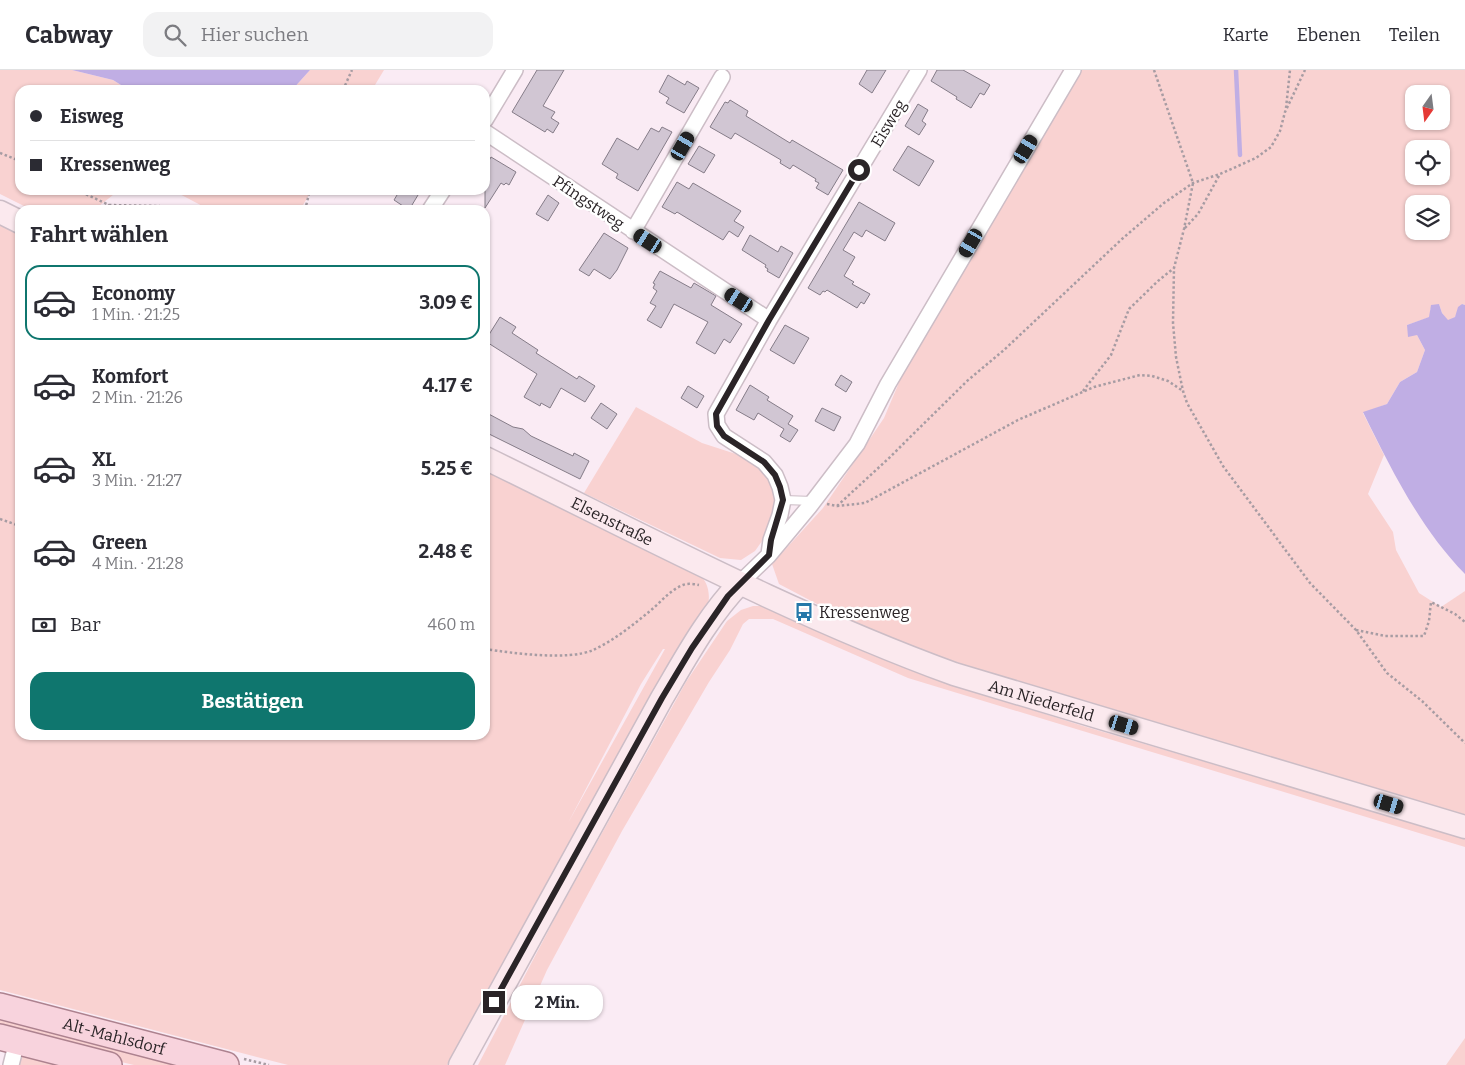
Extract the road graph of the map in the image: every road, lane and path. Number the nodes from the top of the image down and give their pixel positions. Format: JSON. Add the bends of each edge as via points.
{"nodes":[{"id":1,"x":352,"y":70,"type":"edge"},
{"id":2,"x":515,"y":70,"type":"edge"},
{"id":3,"x":919,"y":70,"type":"edge"},
{"id":4,"x":1073,"y":70,"type":"edge"},
{"id":5,"x":1154,"y":70,"type":"edge"},
{"id":6,"x":1290,"y":70,"type":"edge"},
{"id":7,"x":1305,"y":70,"type":"edge"},
{"id":8,"x":722,"y":77,"type":"dead end"},
{"id":9,"x":345,"y":85,"type":"edge"},
{"id":10,"x":490,"y":112,"type":"edge"},
{"id":11,"x":1285,"y":112,"type":"junction"},
{"id":12,"x":490,"y":135,"type":"edge"},
{"id":13,"x":0,"y":153,"type":"edge"},
{"id":14,"x":15,"y":159,"type":"edge"},
{"id":15,"x":1220,"y":174,"type":"junction"},
{"id":16,"x":1192,"y":183,"type":"junction"},
{"id":17,"x":88,"y":195,"type":"edge"},
{"id":18,"x":109,"y":205,"type":"edge"},
{"id":19,"x":0,"y":212,"type":"edge"},
{"id":20,"x":15,"y":220,"type":"edge"},
{"id":21,"x":1184,"y":229,"type":"junction"},
{"id":22,"x":633,"y":231,"type":"junction"},
{"id":23,"x":1174,"y":268,"type":"junction"},
{"id":24,"x":769,"y":320,"type":"junction"},
{"id":25,"x":1183,"y":391,"type":"junction"},
{"id":26,"x":1083,"y":392,"type":"junction"},
{"id":27,"x":490,"y":460,"type":"edge"},
{"id":28,"x":783,"y":500,"type":"junction"},
{"id":29,"x":814,"y":501,"type":"junction"},
{"id":30,"x":837,"y":506,"type":"junction"},
{"id":31,"x":0,"y":519,"type":"edge"},
{"id":32,"x":15,"y":524,"type":"edge"},
{"id":33,"x":769,"y":555,"type":"junction"},
{"id":34,"x":740,"y":583,"type":"junction"},
{"id":35,"x":704,"y":585,"type":"dead end"},
{"id":36,"x":1465,"y":622,"type":"edge"},
{"id":37,"x":1356,"y":630,"type":"junction"},
{"id":38,"x":490,"y":649,"type":"edge"},
{"id":39,"x":1465,"y":743,"type":"edge"},
{"id":40,"x":1465,"y":827,"type":"edge"},
{"id":41,"x":0,"y":1006,"type":"edge"},
{"id":42,"x":9,"y":1039,"type":"edge"},
{"id":43,"x":11,"y":1065,"type":"edge"},
{"id":44,"x":109,"y":1065,"type":"edge"},
{"id":45,"x":226,"y":1065,"type":"edge"},
{"id":46,"x":460,"y":1065,"type":"edge"}],
"edges":[{"from":1,"to":9,"type":"path"},
{"from":2,"to":10,"type":"street"},
{"from":3,"to":24,"type":"street","name":"Eisweg"},
{"from":4,"to":29,"type":"street","via":[[888,384],[857,444]]},
{"from":5,"to":16,"type":"path"},
{"from":6,"to":11,"type":"path"},
{"from":7,"to":11,"type":"path"},
{"from":8,"to":22,"type":"street"},
{"from":11,"to":15,"type":"path","via":[[1271,148]]},
{"from":12,"to":22,"type":"street","name":"Pfingstweg"},
{"from":13,"to":14,"type":"path"},
{"from":15,"to":16,"type":"path"},
{"from":15,"to":21,"type":"path","via":[[1198,214]]},
{"from":16,"to":21,"type":"path"},
{"from":16,"to":30,"type":"path","via":[[1122,239]]},
{"from":17,"to":18,"type":"path"},
{"from":19,"to":20,"type":"street"},
{"from":21,"to":23,"type":"path"},
{"from":22,"to":24,"type":"street","name":"Pfingstweg"},
{"from":23,"to":25,"type":"path","via":[[1173,323]]},
{"from":23,"to":26,"type":"path","via":[[1129,309],[1111,355]]},
{"from":24,"to":28,"type":"street","name":"Eisweg","via":[[716,414],[717,426],[724,436],[764,462],[775,475]]},
{"from":25,"to":26,"type":"path","via":[[1168,381],[1140,375]]},
{"from":25,"to":37,"type":"path","via":[[1223,466],[1254,510],[1310,583]]},
{"from":26,"to":30,"type":"path","via":[[1018,420],[865,503]]},
{"from":27,"to":34,"type":"street","name":"Elsenstraße"},
{"from":28,"to":29,"type":"lane"},
{"from":28,"to":33,"type":"street"},
{"from":29,"to":30,"type":"path"},
{"from":29,"to":33,"type":"street"},
{"from":31,"to":32,"type":"path"},
{"from":33,"to":34,"type":"street"},
{"from":34,"to":40,"type":"street","name":"Am Niederfeld","via":[[902,655],[954,674]]},
{"from":34,"to":46,"type":"street","via":[[722,603],[662,698]]},
{"from":35,"to":38,"type":"path","via":[[686,584],[675,590],[633,625],[591,651],[550,655]]},
{"from":36,"to":37,"type":"path","via":[[1431,602],[1424,636],[1385,636]]},
{"from":37,"to":39,"type":"path","via":[[1387,673],[1422,701]]},
{"from":41,"to":45,"type":"main road","name":"Alt-Mahlsdorf"},
{"from":42,"to":43,"type":"street"},
{"from":42,"to":44,"type":"main road","name":"Alt-Mahlsdorf"}]}
